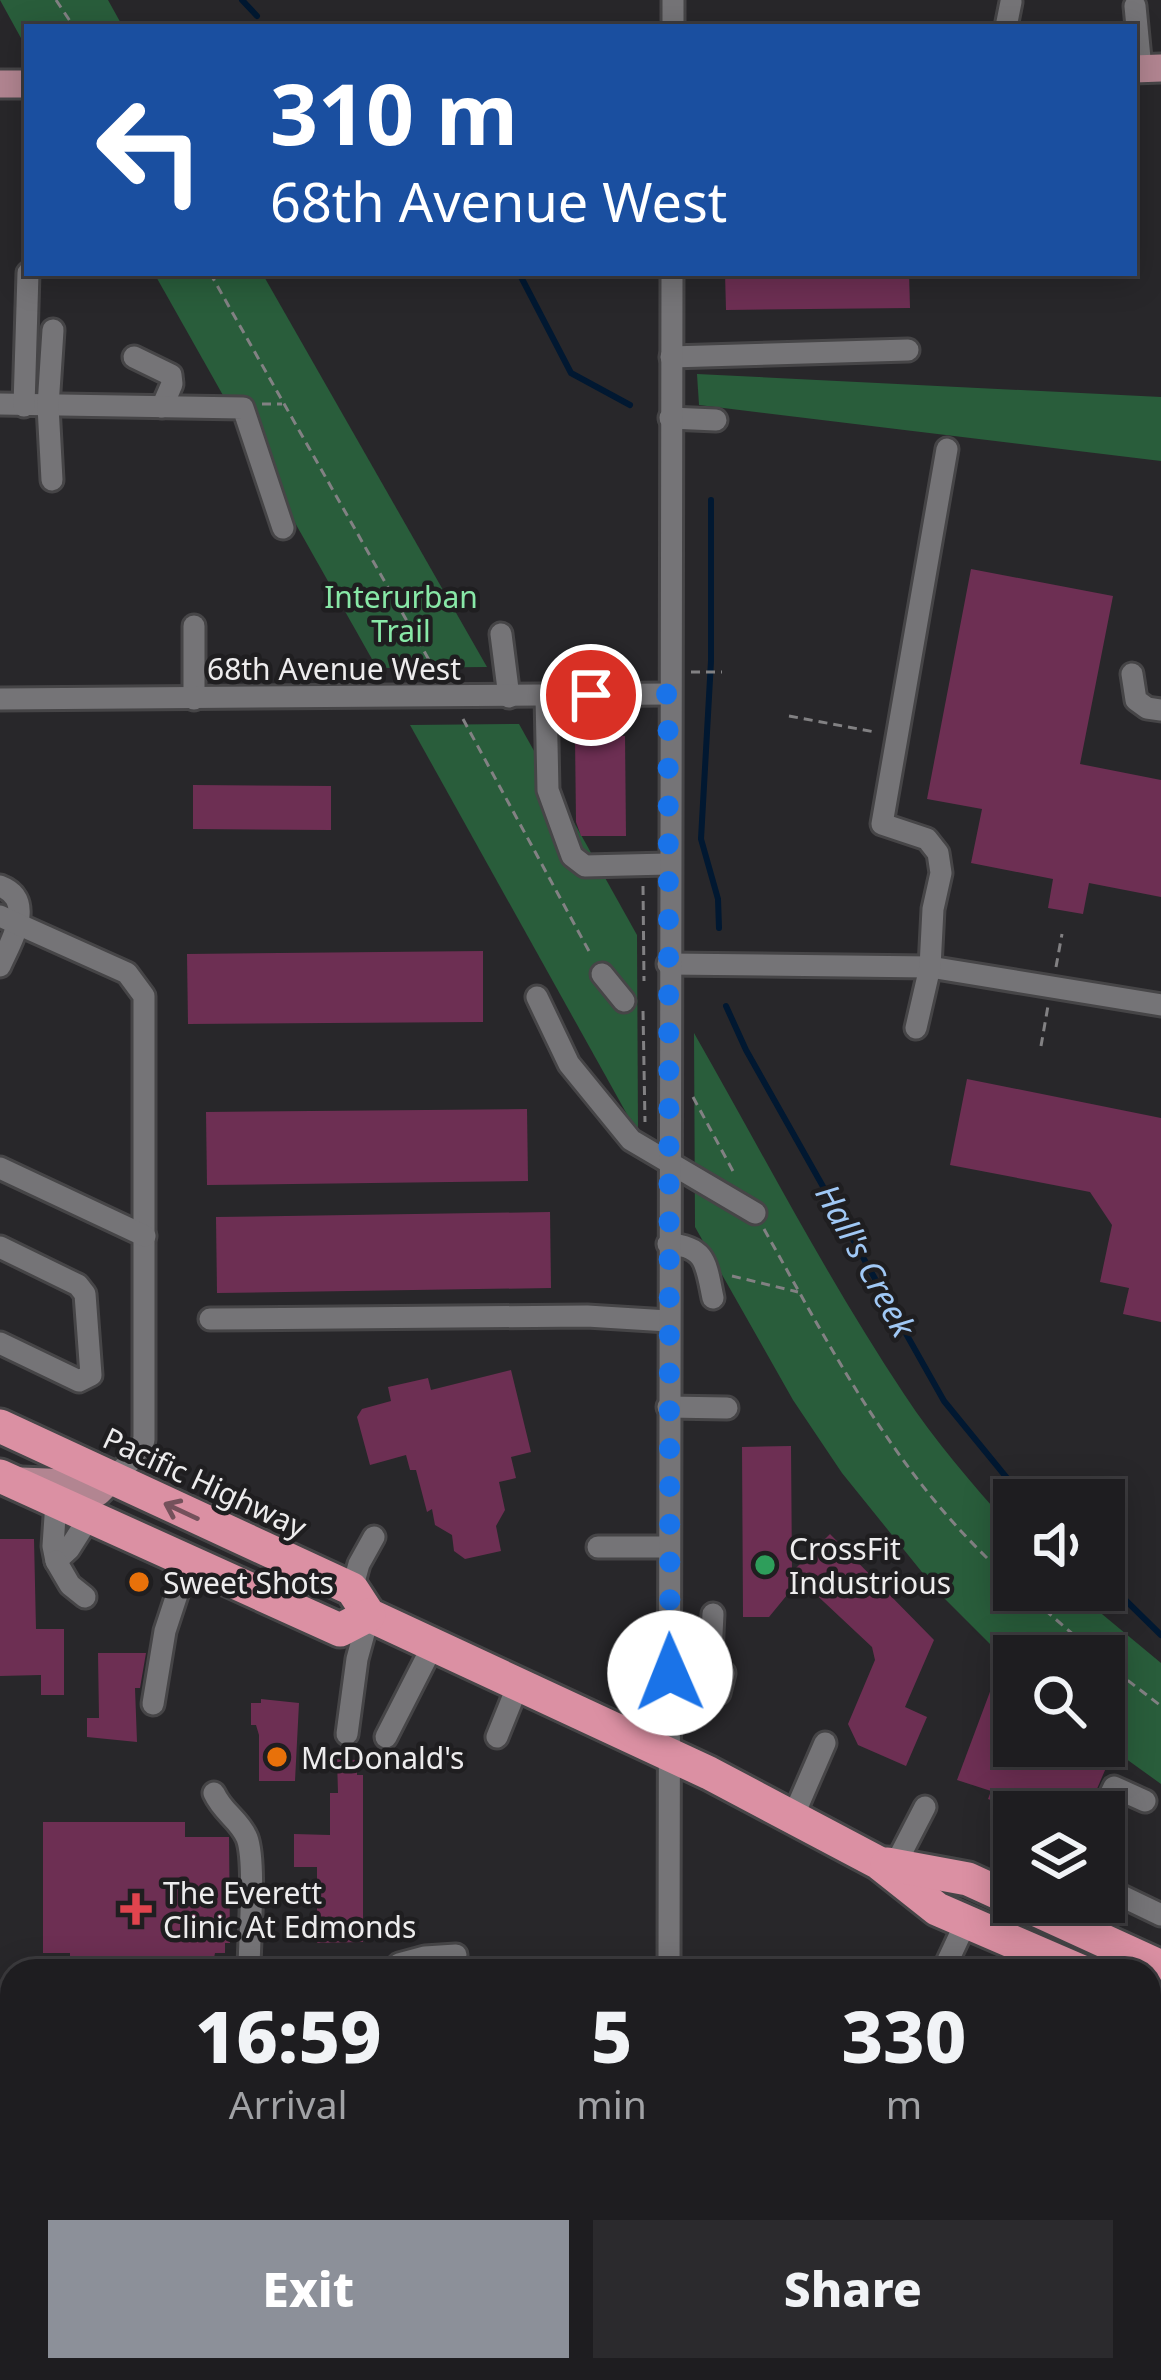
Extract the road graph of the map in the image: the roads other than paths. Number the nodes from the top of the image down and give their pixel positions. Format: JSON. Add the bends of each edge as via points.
{"nodes":[{"id":1,"x":1135,"y":7,"type":"dead end"},
{"id":2,"x":1146,"y":69,"type":"edge"},
{"id":3,"x":28,"y":276,"type":"edge"},
{"id":4,"x":671,"y":276,"type":"edge"},
{"id":5,"x":53,"y":330,"type":"dead end"},
{"id":6,"x":908,"y":350,"type":"dead end"},
{"id":7,"x":671,"y":356,"type":"junction"},
{"id":8,"x":134,"y":358,"type":"dead end"},
{"id":9,"x":0,"y":404,"type":"edge"},
{"id":10,"x":24,"y":406,"type":"junction"},
{"id":11,"x":48,"y":406,"type":"junction"},
{"id":12,"x":162,"y":407,"type":"junction"},
{"id":13,"x":670,"y":418,"type":"junction"},
{"id":14,"x":716,"y":421,"type":"dead end"},
{"id":15,"x":947,"y":448,"type":"dead end"},
{"id":16,"x":52,"y":480,"type":"dead end"},
{"id":17,"x":283,"y":528,"type":"dead end"},
{"id":18,"x":194,"y":626,"type":"dead end"},
{"id":19,"x":501,"y":634,"type":"dead end"},
{"id":20,"x":1132,"y":674,"type":"dead end"},
{"id":21,"x":668,"y":694,"type":"junction"},
{"id":22,"x":546,"y":696,"type":"junction"},
{"id":23,"x":509,"y":697,"type":"junction"},
{"id":24,"x":0,"y":699,"type":"edge"},
{"id":25,"x":194,"y":699,"type":"junction"},
{"id":26,"x":1161,"y":710,"type":"edge"},
{"id":27,"x":668,"y":864,"type":"junction"},
{"id":28,"x":0,"y":886,"type":"edge"},
{"id":29,"x":10,"y":919,"type":"edge"},
{"id":30,"x":668,"y":964,"type":"junction"},
{"id":31,"x":0,"y":966,"type":"edge"},
{"id":32,"x":930,"y":967,"type":"junction"},
{"id":33,"x":602,"y":974,"type":"road end"},
{"id":34,"x":537,"y":997,"type":"dead end"},
{"id":35,"x":634,"y":1004,"type":"road end"},
{"id":36,"x":1161,"y":1005,"type":"edge"},
{"id":37,"x":916,"y":1028,"type":"dead end"},
{"id":38,"x":668,"y":1161,"type":"junction"},
{"id":39,"x":0,"y":1168,"type":"edge"},
{"id":40,"x":755,"y":1213,"type":"road end"},
{"id":41,"x":145,"y":1236,"type":"junction"},
{"id":42,"x":668,"y":1244,"type":"junction"},
{"id":43,"x":0,"y":1247,"type":"edge"},
{"id":44,"x":713,"y":1298,"type":"dead end"},
{"id":45,"x":210,"y":1318,"type":"dead end"},
{"id":46,"x":668,"y":1321,"type":"junction"},
{"id":47,"x":0,"y":1342,"type":"edge"},
{"id":48,"x":668,"y":1407,"type":"junction"},
{"id":49,"x":727,"y":1408,"type":"dead end"},
{"id":50,"x":0,"y":1426,"type":"edge"},
{"id":51,"x":5,"y":1478,"type":"edge"},
{"id":52,"x":111,"y":1479,"type":"junction"},
{"id":53,"x":56,"y":1502,"type":"junction"},
{"id":54,"x":90,"y":1516,"type":"junction"},
{"id":55,"x":374,"y":1537,"type":"dead end"},
{"id":56,"x":669,"y":1546,"type":"junction"},
{"id":57,"x":598,"y":1547,"type":"dead end"},
{"id":58,"x":56,"y":1561,"type":"junction"},
{"id":59,"x":188,"y":1561,"type":"junction"},
{"id":60,"x":85,"y":1597,"type":"dead end"},
{"id":61,"x":361,"y":1602,"type":"junction"},
{"id":62,"x":713,"y":1614,"type":"dead end"},
{"id":63,"x":433,"y":1646,"type":"junction"},
{"id":64,"x":670,"y":1673,"type":"junction"},
{"id":65,"x":518,"y":1685,"type":"junction"},
{"id":66,"x":153,"y":1704,"type":"dead end"},
{"id":67,"x":346,"y":1734,"type":"dead end"},
{"id":68,"x":386,"y":1737,"type":"dead end"},
{"id":69,"x":497,"y":1737,"type":"dead end"},
{"id":70,"x":825,"y":1743,"type":"dead end"},
{"id":71,"x":670,"y":1756,"type":"junction"},
{"id":72,"x":1125,"y":1792,"type":"edge"},
{"id":73,"x":214,"y":1793,"type":"dead end"},
{"id":74,"x":1145,"y":1801,"type":"dead end"},
{"id":75,"x":925,"y":1807,"type":"dead end"},
{"id":76,"x":792,"y":1820,"type":"junction"},
{"id":77,"x":887,"y":1864,"type":"junction"},
{"id":78,"x":993,"y":1883,"type":"edge"},
{"id":79,"x":1125,"y":1898,"type":"edge"},
{"id":80,"x":1161,"y":1915,"type":"edge"},
{"id":81,"x":966,"y":1922,"type":"junction"},
{"id":82,"x":1063,"y":1923,"type":"edge"},
{"id":83,"x":1092,"y":1923,"type":"edge"},
{"id":84,"x":1087,"y":1934,"type":"junction"},
{"id":85,"x":456,"y":1955,"type":"dead end"},
{"id":86,"x":249,"y":1959,"type":"edge"},
{"id":87,"x":419,"y":1959,"type":"edge"},
{"id":88,"x":669,"y":1959,"type":"edge"},
{"id":89,"x":949,"y":1959,"type":"edge"},
{"id":90,"x":1052,"y":1959,"type":"edge"},
{"id":91,"x":1143,"y":1959,"type":"edge"}],
"edges":[{"from":1,"to":2,"type":"street"},
{"from":3,"to":10,"type":"street"},
{"from":4,"to":7,"type":"street"},
{"from":5,"to":11,"type":"street"},
{"from":6,"to":7,"type":"street"},
{"from":7,"to":13,"type":"street"},
{"from":8,"to":12,"type":"street","via":[[171,375]]},
{"from":9,"to":10,"type":"street"},
{"from":10,"to":11,"type":"street"},
{"from":11,"to":12,"type":"street"},
{"from":11,"to":16,"type":"street"},
{"from":12,"to":17,"type":"street","via":[[243,409]]},
{"from":13,"to":14,"type":"street"},
{"from":13,"to":21,"type":"street"},
{"from":15,"to":32,"type":"street","via":[[882,824],[927,838],[938,853]]},
{"from":18,"to":25,"type":"street"},
{"from":19,"to":23,"type":"street"},
{"from":20,"to":26,"type":"street","via":[[1136,700]]},
{"from":21,"to":22,"type":"street","name":"68th Avenue West"},
{"from":21,"to":27,"type":"street"},
{"from":22,"to":23,"type":"street","name":"68th Avenue West"},
{"from":22,"to":27,"type":"street","via":[[548,790],[572,856],[585,866]]},
{"from":23,"to":25,"type":"street","name":"68th Avenue West"},
{"from":24,"to":25,"type":"street","name":"68th Avenue West"},
{"from":27,"to":30,"type":"street"},
{"from":28,"to":29,"type":"street","via":[[18,901]]},
{"from":29,"to":31,"type":"street"},
{"from":29,"to":41,"type":"street","via":[[127,973],[144,997]]},
{"from":30,"to":32,"type":"street"},
{"from":30,"to":38,"type":"street"},
{"from":32,"to":36,"type":"street"},
{"from":32,"to":37,"type":"street"},
{"from":33,"to":35,"type":"street"},
{"from":34,"to":38,"type":"street","via":[[569,1064],[631,1140]]},
{"from":38,"to":40,"type":"street"},
{"from":38,"to":42,"type":"street"},
{"from":39,"to":41,"type":"street"},
{"from":41,"to":52,"type":"street","via":[[144,1440]]},
{"from":42,"to":44,"type":"street","via":[[698,1251]]},
{"from":42,"to":46,"type":"street"},
{"from":43,"to":47,"type":"street","via":[[85,1294],[92,1376],[80,1381]]},
{"from":45,"to":46,"type":"street"},
{"from":46,"to":48,"type":"street"},
{"from":48,"to":49,"type":"street"},
{"from":48,"to":56,"type":"street"},
{"from":50,"to":52,"type":"highway","name":"Pacific Highway"},
{"from":51,"to":52,"type":"main road","via":[[98,1492]]},
{"from":51,"to":53,"type":"highway"},
{"from":61,"to":52,"type":"highway","name":"Pacific Highway","one_way":true},
{"from":53,"to":54,"type":"highway"},
{"from":53,"to":58,"type":"street"},
{"from":54,"to":58,"type":"street"},
{"from":54,"to":59,"type":"highway"},
{"from":55,"to":61,"type":"street","via":[[359,1564]]},
{"from":56,"to":57,"type":"street"},
{"from":56,"to":64,"type":"street"},
{"from":58,"to":60,"type":"street"},
{"from":59,"to":61,"type":"highway","via":[[340,1630]]},
{"from":59,"to":66,"type":"street"},
{"from":61,"to":63,"type":"highway","name":"Pacific Highway"},
{"from":61,"to":67,"type":"street"},
{"from":62,"to":64,"type":"street","via":[[715,1683]]},
{"from":63,"to":65,"type":"highway","name":"Pacific Highway"},
{"from":63,"to":68,"type":"street"},
{"from":64,"to":71,"type":"street"},
{"from":65,"to":69,"type":"street"},
{"from":65,"to":71,"type":"highway","name":"Pacific Highway"},
{"from":70,"to":76,"type":"street"},
{"from":71,"to":76,"type":"highway","name":"Pacific Highway"},
{"from":71,"to":88,"type":"street"},
{"from":72,"to":74,"type":"street"},
{"from":73,"to":86,"type":"street","via":[[249,1843]]},
{"from":75,"to":77,"type":"street"},
{"from":76,"to":77,"type":"highway","name":"Pacific Highway"},
{"from":77,"to":78,"type":"highway","name":"Pacific Highway","via":[[973,1868]]},
{"from":77,"to":81,"type":"highway","name":"Pacific Highway","via":[[938,1909]]},
{"from":79,"to":80,"type":"street"},
{"from":81,"to":89,"type":"street"},
{"from":81,"to":90,"type":"highway","name":"Pacific Highway"},
{"from":82,"to":84,"type":"highway","name":"Pacific Highway"},
{"from":83,"to":84,"type":"street"},
{"from":84,"to":91,"type":"highway","name":"Pacific Highway"},
{"from":85,"to":87,"type":"street"}]}
